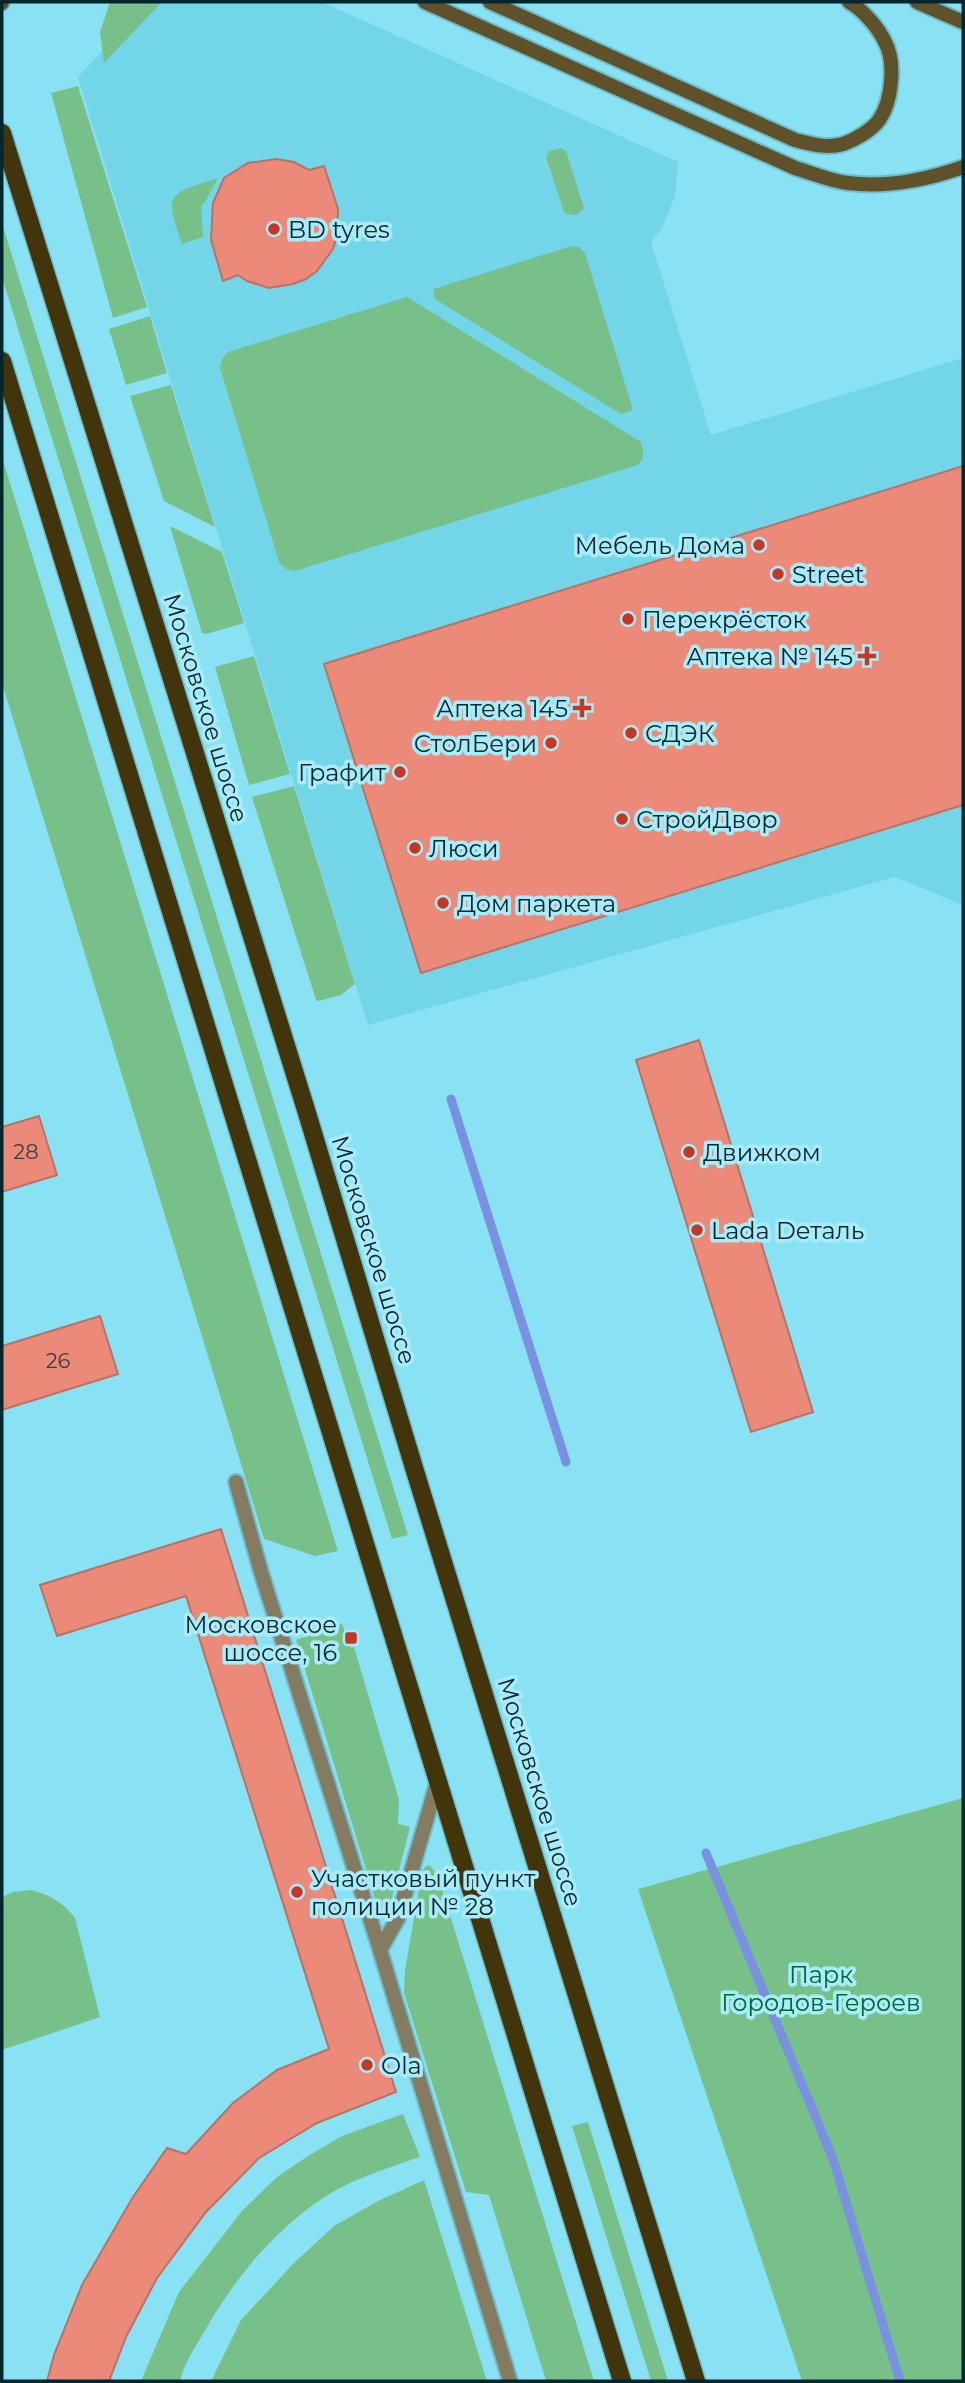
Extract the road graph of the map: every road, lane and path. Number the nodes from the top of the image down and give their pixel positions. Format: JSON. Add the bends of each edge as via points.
{"nodes":[{"id":1,"x":425,"y":2,"type":"edge"},
{"id":2,"x":489,"y":2,"type":"edge"},
{"id":3,"x":849,"y":2,"type":"edge"},
{"id":4,"x":917,"y":2,"type":"edge"},
{"id":5,"x":963,"y":22,"type":"edge"},
{"id":6,"x":2,"y":133,"type":"edge"},
{"id":7,"x":963,"y":167,"type":"edge"},
{"id":8,"x":2,"y":361,"type":"edge"},
{"id":9,"x":236,"y":1482,"type":"dead end"},
{"id":10,"x":437,"y":1783,"type":"junction"},
{"id":11,"x":380,"y":1950,"type":"junction"},
{"id":12,"x":510,"y":2381,"type":"edge"},
{"id":13,"x":622,"y":2381,"type":"edge"},
{"id":14,"x":696,"y":2381,"type":"edge"}],
"edges":[{"from":1,"to":7,"type":"main road","via":[[794,168],[847,183],[885,184],[930,179]]},
{"from":2,"to":3,"type":"main road","via":[[818,146],[843,144],[862,135],[879,120],[891,92],[886,43]]},
{"from":4,"to":5,"type":"main road"},
{"from":6,"to":14,"type":"main road","name":"Московское шоссе"},
{"from":8,"to":10,"type":"main road"},
{"from":9,"to":11,"type":"street"},
{"from":10,"to":11,"type":"street","via":[[398,1918]]},
{"from":10,"to":13,"type":"main road"},
{"from":11,"to":12,"type":"street"}]}
